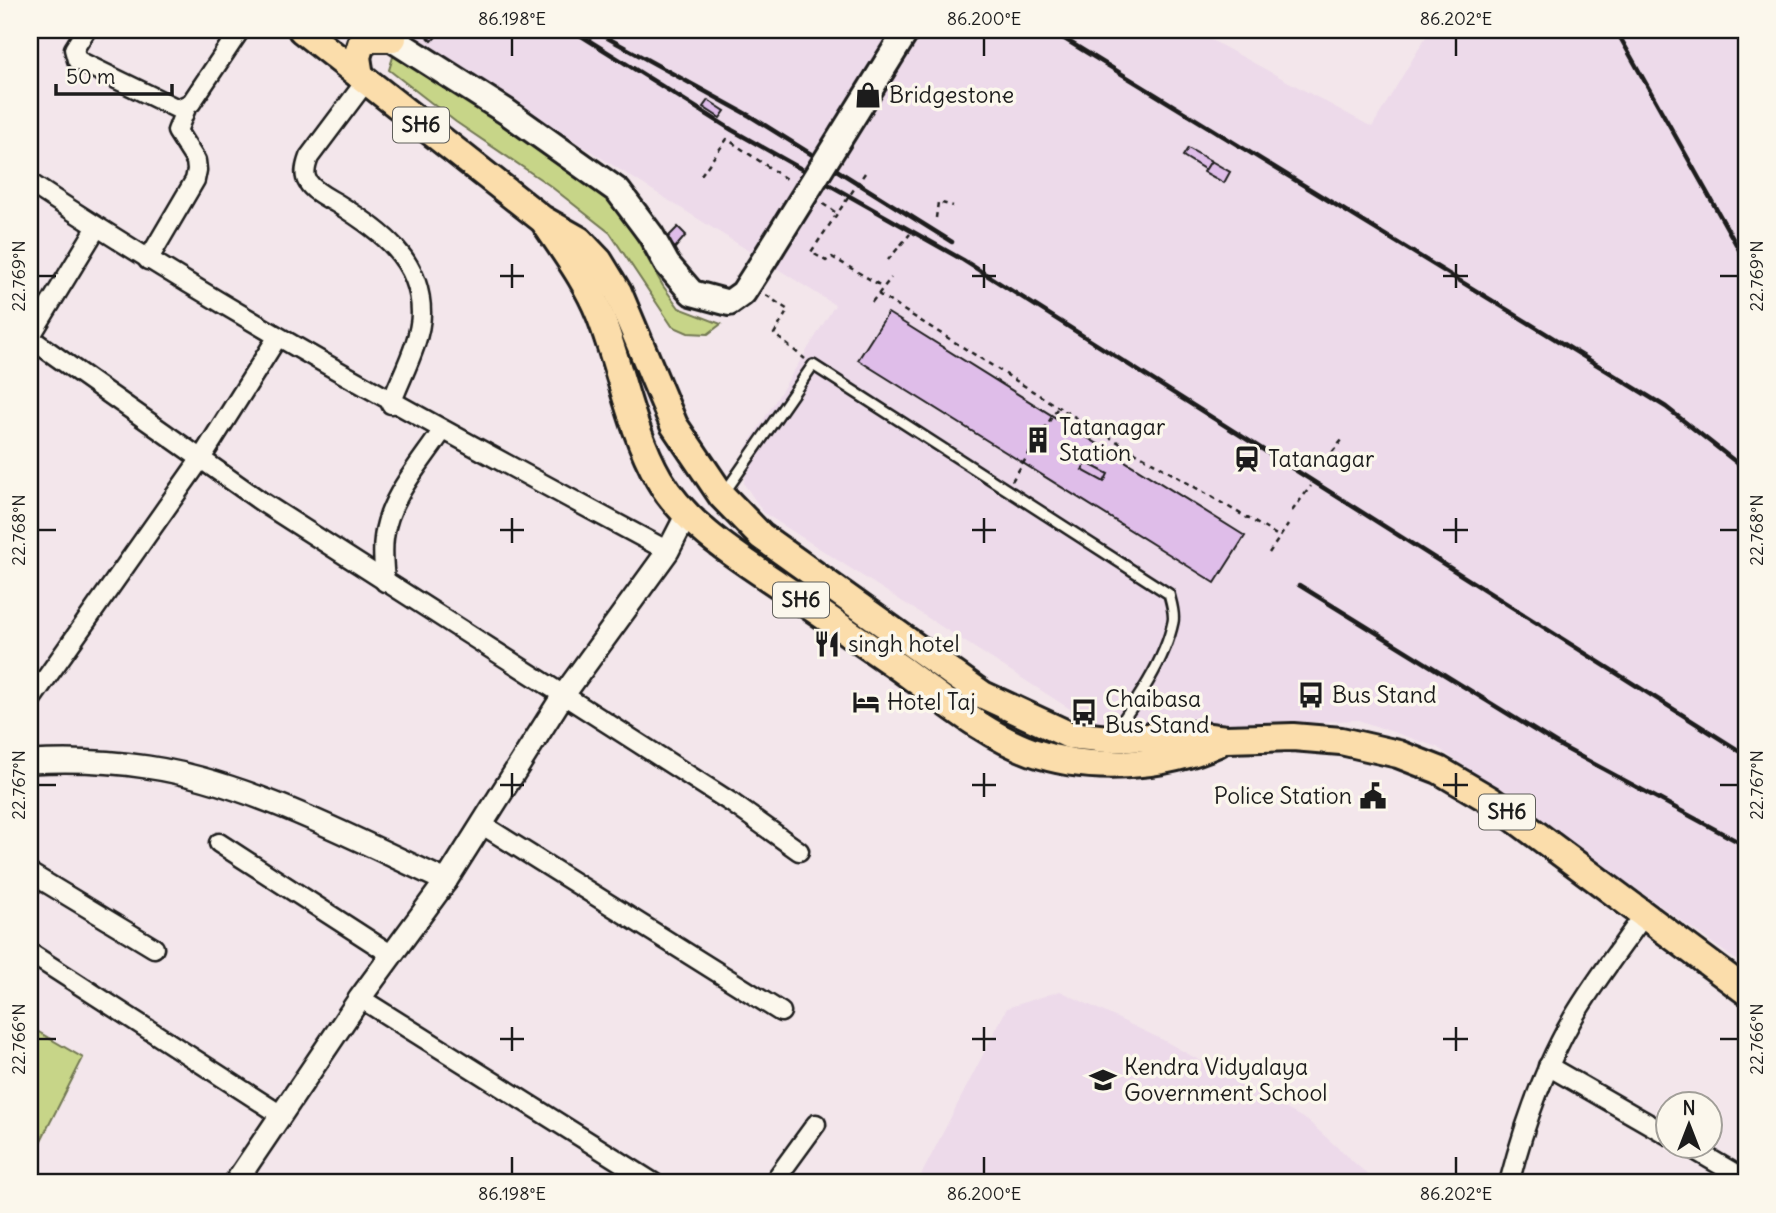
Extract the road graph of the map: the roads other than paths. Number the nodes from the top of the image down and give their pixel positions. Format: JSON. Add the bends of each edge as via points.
{"nodes":[{"id":1,"x":86,"y":30,"type":"edge"},
{"id":2,"x":240,"y":30,"type":"edge"},
{"id":3,"x":302,"y":30,"type":"edge"},
{"id":4,"x":907,"y":30,"type":"edge"},
{"id":5,"x":386,"y":34,"type":"edge"},
{"id":6,"x":363,"y":78,"type":"junction"},
{"id":7,"x":186,"y":108,"type":"junction"},
{"id":8,"x":30,"y":183,"type":"edge"},
{"id":9,"x":542,"y":219,"type":"junction"},
{"id":10,"x":97,"y":227,"type":"junction"},
{"id":11,"x":148,"y":260,"type":"junction"},
{"id":12,"x":30,"y":338,"type":"edge"},
{"id":13,"x":277,"y":338,"type":"junction"},
{"id":14,"x":391,"y":404,"type":"junction"},
{"id":15,"x":442,"y":432,"type":"junction"},
{"id":16,"x":200,"y":460,"type":"junction"},
{"id":17,"x":722,"y":496,"type":"junction"},
{"id":18,"x":687,"y":514,"type":"junction"},
{"id":19,"x":668,"y":551,"type":"junction"},
{"id":20,"x":385,"y":582,"type":"junction"},
{"id":21,"x":562,"y":697,"type":"junction"},
{"id":22,"x":30,"y":701,"type":"edge"},
{"id":23,"x":1109,"y":739,"type":"junction"},
{"id":24,"x":1226,"y":739,"type":"junction"},
{"id":25,"x":30,"y":762,"type":"edge"},
{"id":26,"x":481,"y":824,"type":"junction"},
{"id":27,"x":219,"y":842,"type":"dead end"},
{"id":28,"x":799,"y":851,"type":"dead end"},
{"id":29,"x":30,"y":873,"type":"edge"},
{"id":30,"x":446,"y":881,"type":"junction"},
{"id":31,"x":1644,"y":915,"type":"junction"},
{"id":32,"x":154,"y":948,"type":"dead end"},
{"id":33,"x":30,"y":953,"type":"edge"},
{"id":34,"x":392,"y":955,"type":"junction"},
{"id":35,"x":1746,"y":991,"type":"edge"},
{"id":36,"x":360,"y":998,"type":"junction"},
{"id":37,"x":781,"y":1012,"type":"dead end"},
{"id":38,"x":1548,"y":1066,"type":"junction"},
{"id":39,"x":281,"y":1115,"type":"junction"},
{"id":40,"x":816,"y":1124,"type":"dead end"},
{"id":41,"x":1654,"y":1127,"type":"edge"},
{"id":42,"x":1712,"y":1160,"type":"edge"},
{"id":43,"x":1746,"y":1180,"type":"edge"},
{"id":44,"x":234,"y":1183,"type":"edge"},
{"id":45,"x":654,"y":1183,"type":"edge"},
{"id":46,"x":773,"y":1183,"type":"edge"},
{"id":47,"x":1509,"y":1183,"type":"edge"}],
"edges":[{"from":1,"to":7,"type":"street","via":[[74,49],[77,60],[169,107]]},
{"from":2,"to":7,"type":"street"},
{"from":3,"to":6,"type":"main road","number":"SH6"},
{"from":4,"to":5,"type":"main road","bridge":true,"via":[[749,284],[729,303],[692,293],[618,191]]},
{"from":5,"to":6,"type":"main road","via":[[361,44],[358,57]]},
{"from":6,"to":9,"type":"main road","number":"SH6"},
{"from":6,"to":14,"type":"street","via":[[305,169],[306,180],[314,189],[364,220],[411,266],[421,315]]},
{"from":7,"to":11,"type":"street","via":[[177,131],[196,161],[195,180]]},
{"from":8,"to":10,"type":"street"},
{"from":9,"to":17,"type":"main road","number":"SH6","via":[[579,240],[599,261],[618,292],[674,425]]},
{"from":9,"to":18,"type":"main road","number":"SH6","via":[[586,285],[642,442],[660,480]]},
{"from":10,"to":11,"type":"street"},
{"from":10,"to":12,"type":"street"},
{"from":11,"to":13,"type":"street"},
{"from":12,"to":16,"type":"street"},
{"from":13,"to":14,"type":"street"},
{"from":13,"to":16,"type":"street"},
{"from":14,"to":15,"type":"street"},
{"from":15,"to":19,"type":"street"},
{"from":15,"to":20,"type":"street","via":[[388,519]]},
{"from":16,"to":20,"type":"street"},
{"from":16,"to":22,"type":"street"},
{"from":17,"to":23,"type":"main road","number":"SH6","via":[[761,536],[982,695],[1069,735]]},
{"from":17,"to":23,"type":"lane","via":[[813,365],[1169,594],[1174,619],[1161,654]]},
{"from":18,"to":19,"type":"street"},
{"from":18,"to":24,"type":"main road","number":"SH6","via":[[754,568],[983,726],[1031,751],[1066,761],[1115,764],[1200,751]]},
{"from":19,"to":21,"type":"street"},
{"from":20,"to":21,"type":"street"},
{"from":21,"to":26,"type":"street"},
{"from":21,"to":28,"type":"street","via":[[732,803]]},
{"from":23,"to":24,"type":"main road","number":"SH6","via":[[1192,735]]},
{"from":24,"to":31,"type":"main road","number":"SH6","via":[[1340,741],[1398,754],[1439,770],[1490,800]]},
{"from":25,"to":30,"type":"street","via":[[80,760],[150,767],[224,786],[314,820]]},
{"from":26,"to":30,"type":"street"},
{"from":26,"to":37,"type":"street"},
{"from":27,"to":34,"type":"street"},
{"from":29,"to":32,"type":"street"},
{"from":30,"to":34,"type":"street"},
{"from":31,"to":35,"type":"main road","number":"SH6"},
{"from":31,"to":38,"type":"street","via":[[1574,1016]]},
{"from":33,"to":39,"type":"street"},
{"from":34,"to":36,"type":"street"},
{"from":36,"to":39,"type":"street"},
{"from":36,"to":45,"type":"street"},
{"from":38,"to":41,"type":"street"},
{"from":38,"to":47,"type":"street","via":[[1523,1127]]},
{"from":39,"to":44,"type":"street"},
{"from":40,"to":46,"type":"street"},
{"from":42,"to":43,"type":"street"}]}
